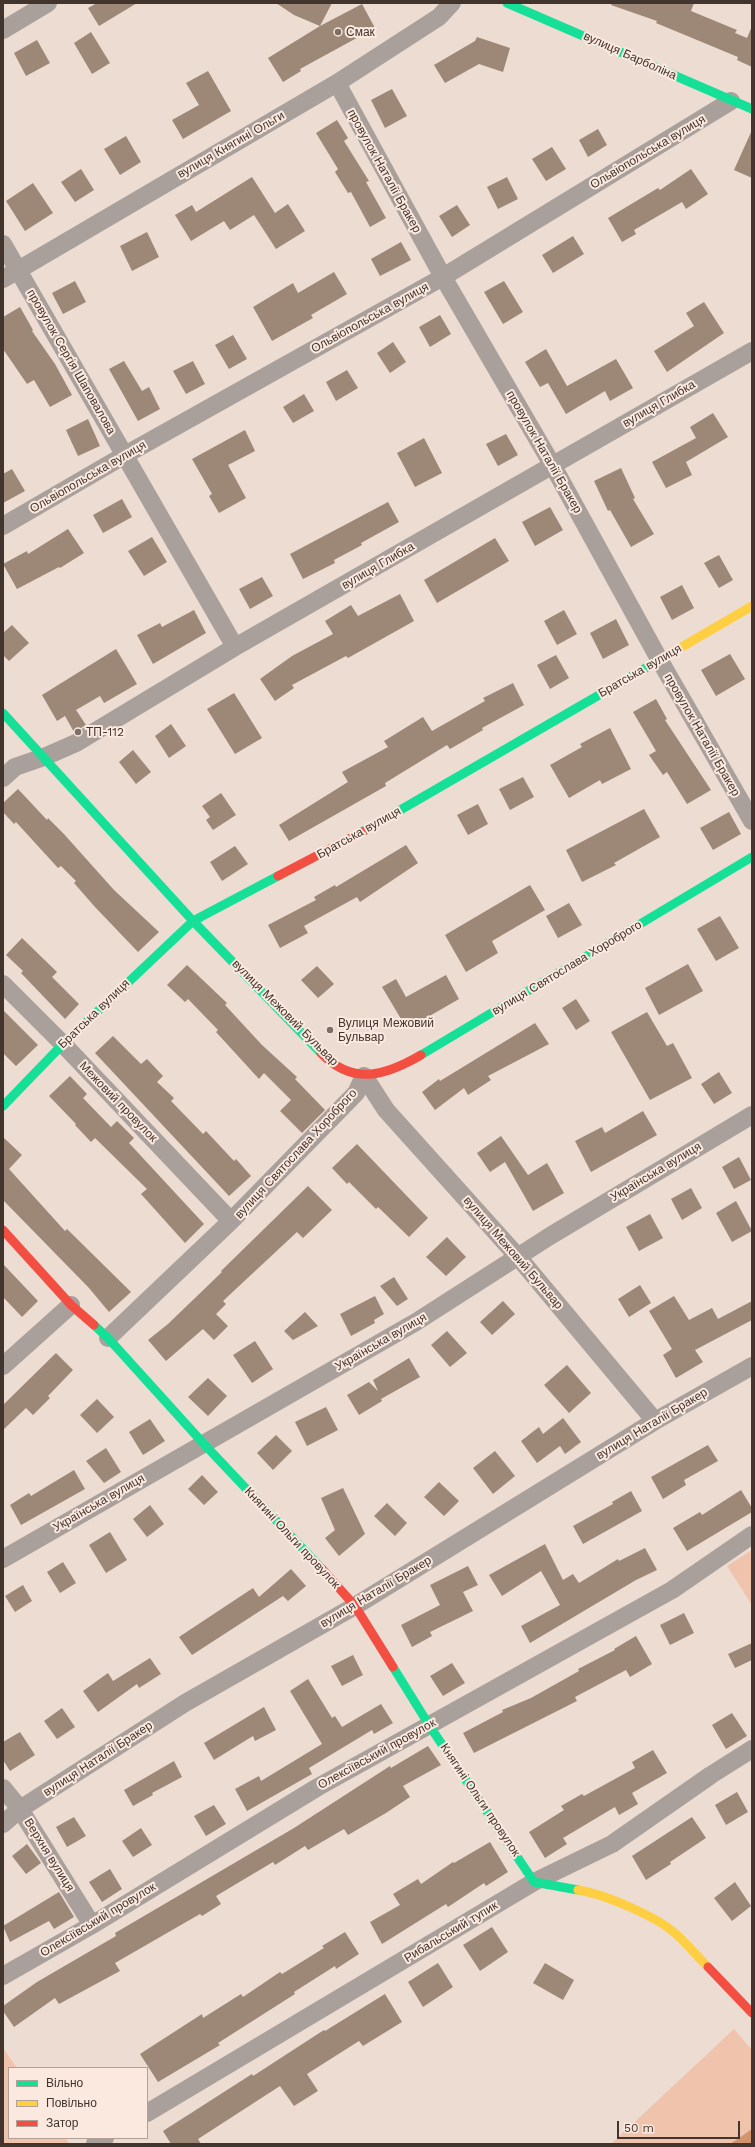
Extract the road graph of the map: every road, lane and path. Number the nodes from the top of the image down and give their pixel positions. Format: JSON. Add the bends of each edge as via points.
{"nodes":[{"id":1,"x":48,"y":3,"type":"edge"},
{"id":2,"x":452,"y":3,"type":"edge"},
{"id":3,"x":507,"y":3,"type":"edge"},
{"id":4,"x":7,"y":23,"type":"edge"},
{"id":5,"x":337,"y":83,"type":"junction"},
{"id":6,"x":731,"y":101,"type":"junction"},
{"id":7,"x":752,"y":109,"type":"edge"},
{"id":8,"x":3,"y":244,"type":"edge"},
{"id":9,"x":10,"y":274,"type":"edge"},
{"id":10,"x":443,"y":277,"type":"junction"},
{"id":11,"x":752,"y":351,"type":"edge"},
{"id":12,"x":125,"y":455,"type":"junction"},
{"id":13,"x":552,"y":466,"type":"junction"},
{"id":14,"x":3,"y":526,"type":"edge"},
{"id":15,"x":752,"y":606,"type":"edge"},
{"id":16,"x":235,"y":647,"type":"junction"},
{"id":17,"x":659,"y":660,"type":"junction"},
{"id":18,"x":3,"y":714,"type":"edge"},
{"id":19,"x":44,"y":758,"type":"junction"},
{"id":20,"x":3,"y":778,"type":"edge"},
{"id":21,"x":752,"y":821,"type":"edge"},
{"id":22,"x":752,"y":857,"type":"edge"},
{"id":23,"x":193,"y":921,"type":"junction"},
{"id":24,"x":3,"y":984,"type":"edge"},
{"id":25,"x":63,"y":1044,"type":"junction"},
{"id":26,"x":364,"y":1076,"type":"junction"},
{"id":27,"x":3,"y":1106,"type":"edge"},
{"id":28,"x":752,"y":1115,"type":"edge"},
{"id":29,"x":232,"y":1221,"type":"junction"},
{"id":30,"x":3,"y":1230,"type":"edge"},
{"id":31,"x":519,"y":1258,"type":"junction"},
{"id":32,"x":71,"y":1305,"type":"junction"},
{"id":33,"x":108,"y":1338,"type":"junction"},
{"id":34,"x":3,"y":1366,"type":"edge"},
{"id":35,"x":752,"y":1366,"type":"edge"},
{"id":36,"x":655,"y":1421,"type":"junction"},
{"id":37,"x":203,"y":1443,"type":"junction"},
{"id":38,"x":752,"y":1535,"type":"edge"},
{"id":39,"x":3,"y":1559,"type":"edge"},
{"id":40,"x":355,"y":1606,"type":"junction"},
{"id":41,"x":429,"y":1725,"type":"junction"},
{"id":42,"x":752,"y":1749,"type":"edge"},
{"id":43,"x":3,"y":1788,"type":"edge"},
{"id":44,"x":20,"y":1809,"type":"junction"},
{"id":45,"x":3,"y":1824,"type":"edge"},
{"id":46,"x":534,"y":1882,"type":"junction"},
{"id":47,"x":92,"y":1925,"type":"junction"},
{"id":48,"x":3,"y":1976,"type":"edge"},
{"id":49,"x":752,"y":2013,"type":"edge"},
{"id":50,"x":148,"y":2112,"type":"edge"}],
"edges":[{"from":1,"to":4,"type":"street"},
{"from":2,"to":5,"type":"street","name":"вулиця Княгині Ольги","via":[[439,17]]},
{"from":3,"to":6,"type":"street","name":"вулиця Барболіна"},
{"from":5,"to":9,"type":"street","name":"вулиця Княгині Ольги"},
{"from":5,"to":10,"type":"street","name":"провулок Наталії Бракер"},
{"from":6,"to":7,"type":"street","name":"вулиця Барболіна"},
{"from":6,"to":10,"type":"street","name":"Ольвіопольська вулиця"},
{"from":8,"to":9,"type":"street","name":"провулок Сергія Шаповалова"},
{"from":9,"to":12,"type":"street","name":"провулок Сергія Шаповалова"},
{"from":10,"to":12,"type":"street","name":"Ольвіопольська вулиця"},
{"from":10,"to":13,"type":"street","name":"провулок Наталії Бракер"},
{"from":11,"to":13,"type":"street","name":"вулиця Глибка"},
{"from":12,"to":14,"type":"street","name":"Ольвіопольська вулиця"},
{"from":12,"to":16,"type":"street","name":"провулок Сергія Шаповалова"},
{"from":13,"to":16,"type":"street","name":"вулиця Глибка"},
{"from":13,"to":17,"type":"street","name":"провулок Наталії Бракер"},
{"from":15,"to":17,"type":"street","name":"Братська вулиця"},
{"from":16,"to":19,"type":"street","name":"вулиця Глибка","via":[[76,743]]},
{"from":17,"to":21,"type":"street","name":"провулок Наталії Бракер"},
{"from":17,"to":23,"type":"street","name":"Братська вулиця","via":[[371,827]]},
{"from":18,"to":19,"type":"street","name":"вулиця Межовий Бульвар"},
{"from":19,"to":20,"type":"street","name":"вулиця Глибка","via":[[15,767]]},
{"from":19,"to":23,"type":"street","name":"вулиця Межовий Бульвар"},
{"from":22,"to":26,"type":"street","name":"вулиця Святослава Хороброго","via":[[409,1062],[385,1072]]},
{"from":23,"to":25,"type":"street","name":"Братська вулиця"},
{"from":23,"to":26,"type":"street","name":"вулиця Межовий Бульвар","via":[[330,1061],[346,1072]]},
{"from":24,"to":25,"type":"street","name":"Межовий провулок"},
{"from":25,"to":27,"type":"street","name":"Братська вулиця"},
{"from":25,"to":29,"type":"street","name":"Межовий провулок"},
{"from":26,"to":29,"type":"street","name":"вулиця Святослава Хороброго","via":[[356,1093]]},
{"from":26,"to":31,"type":"street","name":"вулиця Межовий Бульвар","via":[[386,1110]]},
{"from":28,"to":31,"type":"street","name":"Українська вулиця","via":[[550,1236]]},
{"from":29,"to":33,"type":"street","name":"вулиця Святослава Хороброго"},
{"from":30,"to":32,"type":"street","name":"Княгині Ольги провулок"},
{"from":31,"to":36,"type":"street","name":"вулиця Межовий Бульвар"},
{"from":31,"to":37,"type":"street","name":"Українська вулиця","via":[[416,1322]]},
{"from":32,"to":33,"type":"street","name":"Княгині Ольги провулок"},
{"from":32,"to":34,"type":"street"},
{"from":33,"to":37,"type":"street","name":"Княгині Ольги провулок"},
{"from":35,"to":36,"type":"street","name":"вулиця Наталії Бракер"},
{"from":36,"to":40,"type":"street","name":"вулиця Наталії Бракер"},
{"from":37,"to":39,"type":"street","name":"Українська вулиця"},
{"from":37,"to":40,"type":"street","name":"Княгині Ольги провулок","via":[[293,1536]]},
{"from":38,"to":41,"type":"street","name":"Олексіївський провулок","via":[[672,1590]]},
{"from":40,"to":41,"type":"street","name":"Княгині Ольги провулок"},
{"from":40,"to":44,"type":"street","name":"вулиця Наталії Бракер","via":[[185,1704]]},
{"from":41,"to":46,"type":"street","name":"Княгині Ольги провулок"},
{"from":41,"to":47,"type":"street","name":"Олексіївський провулок","via":[[318,1787]]},
{"from":42,"to":46,"type":"street","name":"Рибальський тупик","via":[[612,1844]]},
{"from":43,"to":44,"type":"street","name":"Верхня вулиця"},
{"from":44,"to":45,"type":"street","name":"вулиця Наталії Бракер"},
{"from":44,"to":47,"type":"street","name":"Верхня вулиця"},
{"from":46,"to":49,"type":"street","via":[[592,1892],[652,1918],[674,1933]]},
{"from":46,"to":50,"type":"street","name":"Рибальський тупик"},
{"from":47,"to":48,"type":"street","name":"Олексіївський провулок"}]}
